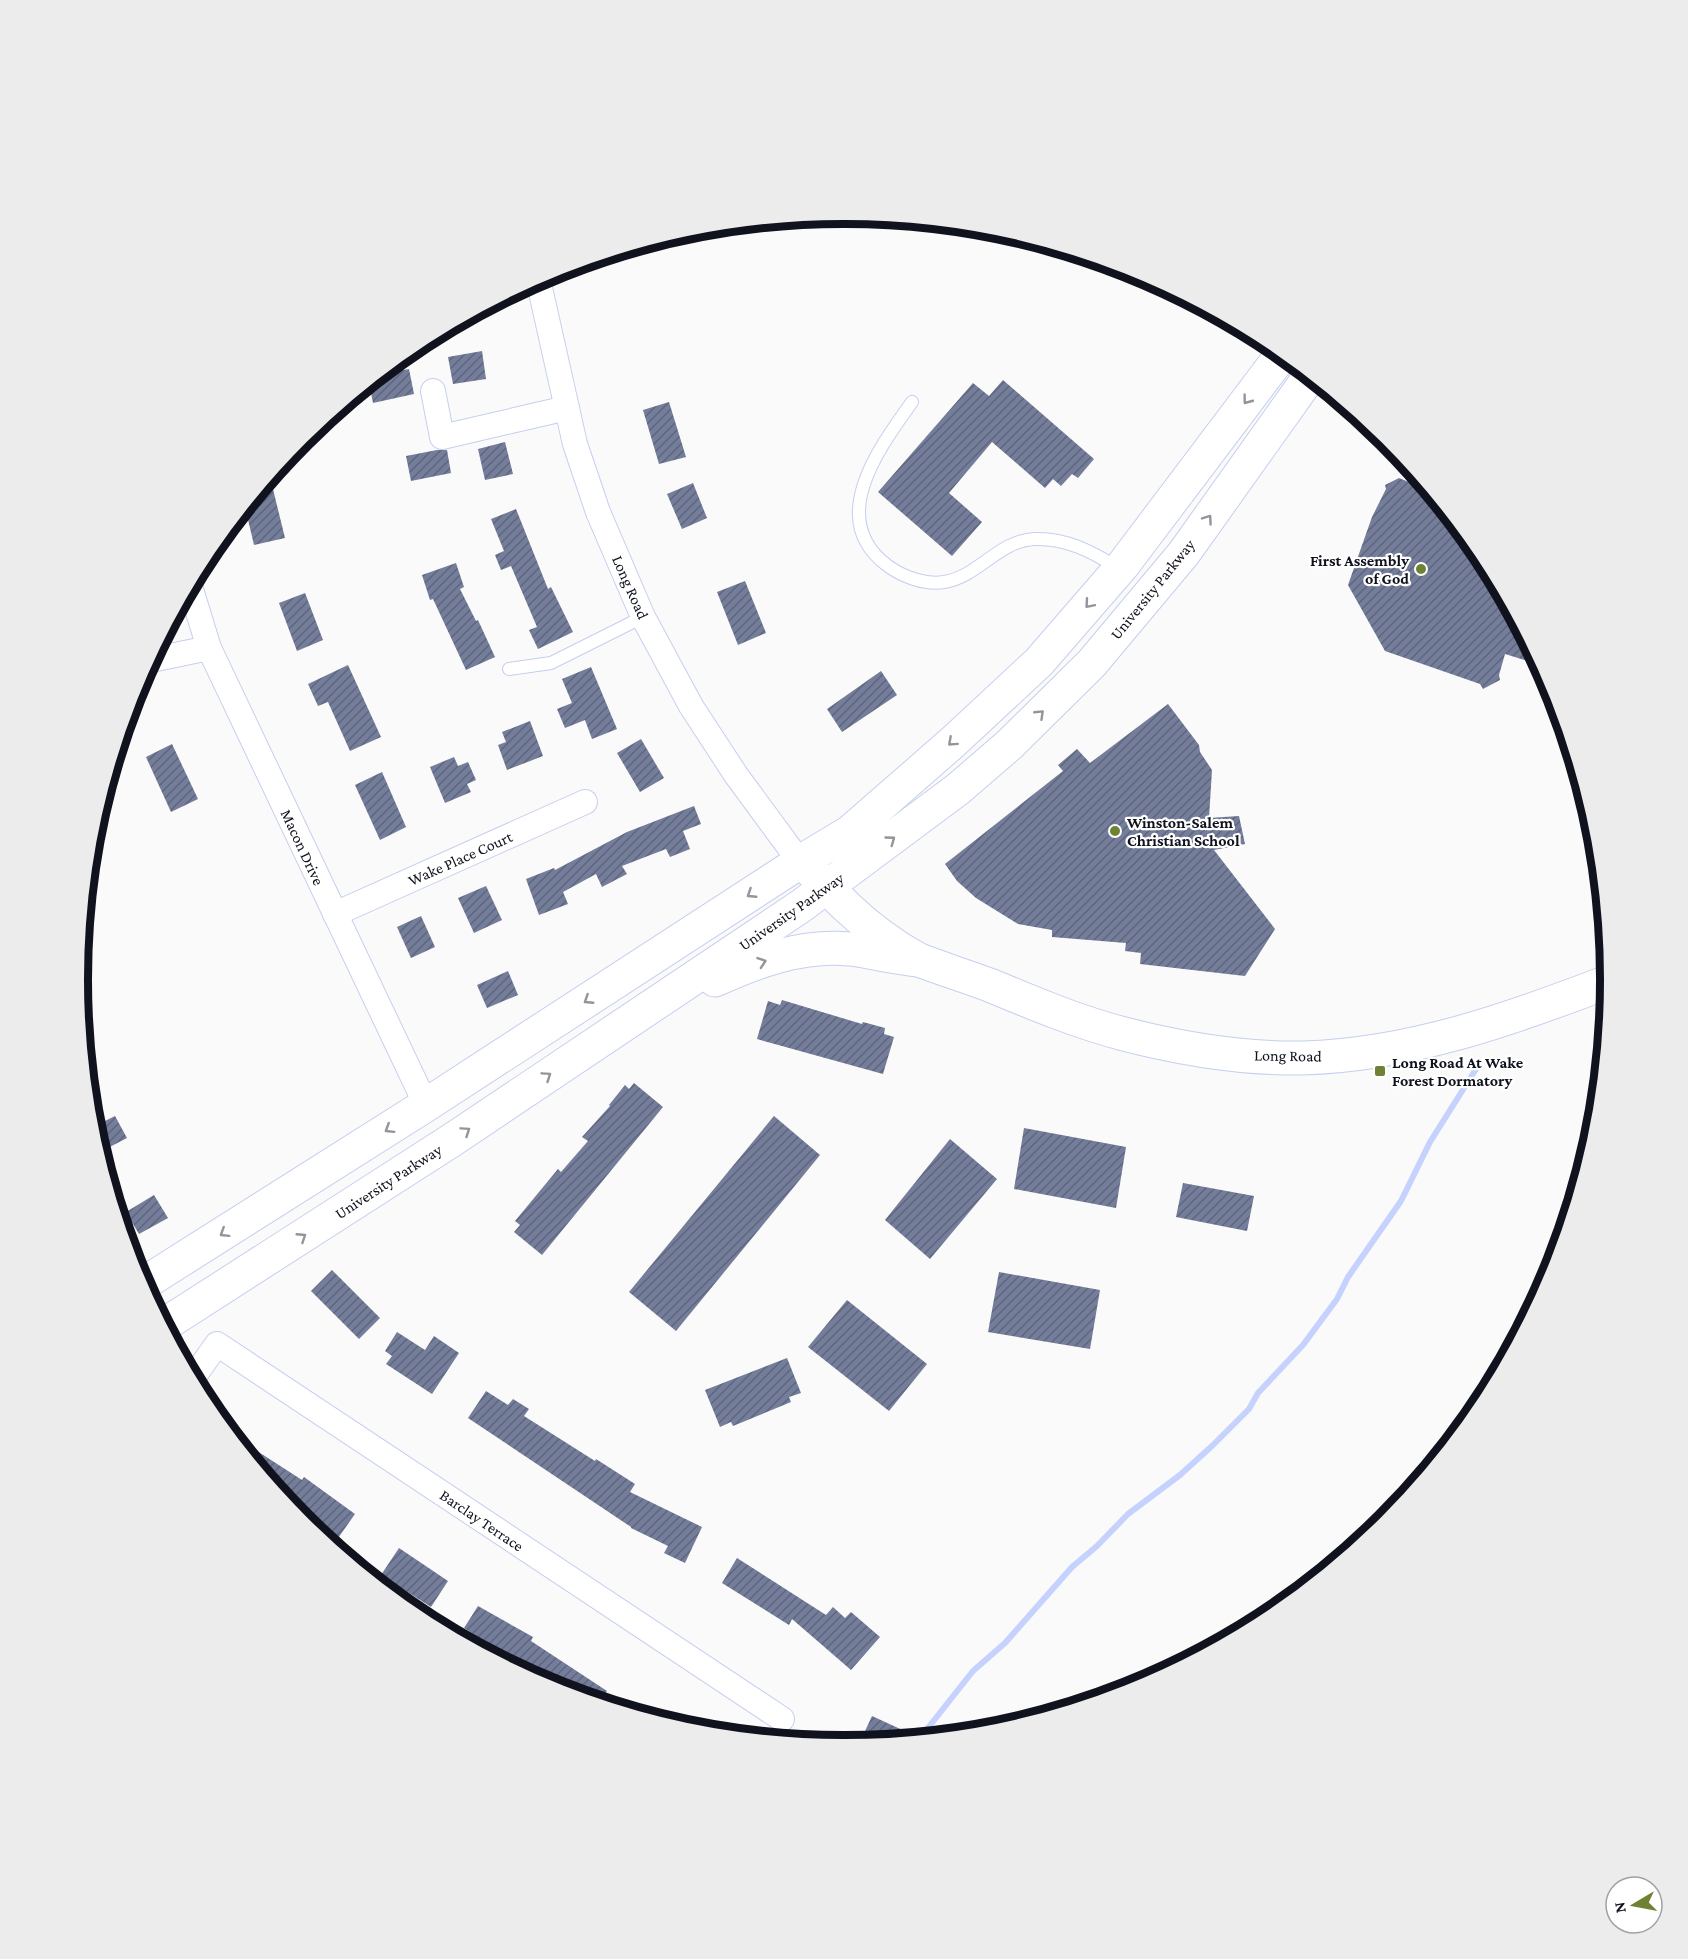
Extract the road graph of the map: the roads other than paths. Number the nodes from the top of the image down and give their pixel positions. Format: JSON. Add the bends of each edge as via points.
{"nodes":[{"id":1,"x":540,"y":289,"type":"edge"},
{"id":2,"x":1277,"y":360,"type":"edge"},
{"id":3,"x":1306,"y":382,"type":"edge"},
{"id":4,"x":433,"y":391,"type":"dead end"},
{"id":5,"x":912,"y":402,"type":"dead end"},
{"id":6,"x":567,"y":408,"type":"junction"},
{"id":7,"x":1119,"y":569,"type":"junction"},
{"id":8,"x":193,"y":597,"type":"edge"},
{"id":9,"x":643,"y":617,"type":"junction"},
{"id":10,"x":209,"y":648,"type":"junction"},
{"id":11,"x":160,"y":658,"type":"edge"},
{"id":12,"x":509,"y":669,"type":"dead end"},
{"id":13,"x":585,"y":802,"type":"dead end"},
{"id":14,"x":800,"y":862,"type":"junction"},
{"id":15,"x":836,"y":881,"type":"junction"},
{"id":16,"x":335,"y":914,"type":"junction"},
{"id":17,"x":919,"y":960,"type":"junction"},
{"id":18,"x":967,"y":977,"type":"junction"},
{"id":19,"x":1600,"y":985,"type":"edge"},
{"id":20,"x":668,"y":994,"type":"junction"},
{"id":21,"x":426,"y":1105,"type":"junction"},
{"id":22,"x":151,"y":1279,"type":"edge"},
{"id":23,"x":170,"y":1321,"type":"edge"},
{"id":24,"x":198,"y":1370,"type":"edge"},
{"id":25,"x":782,"y":1719,"type":"dead end"}],
"edges":[{"from":1,"to":6,"type":"street","name":"Long Road"},
{"from":2,"to":7,"type":"main road","name":"University Parkway","one_way":true},
{"from":15,"to":3,"type":"main road","name":"University Parkway","one_way":true,"via":[[966,782],[1092,663],[1184,553]]},
{"from":4,"to":6,"type":"street","via":[[442,437]]},
{"from":5,"to":7,"type":"lane","via":[[882,443],[859,500],[859,519],[866,541],[885,564],[911,578],[942,583],[966,574],[1007,546],[1041,539],[1078,545]]},
{"from":6,"to":9,"type":"street","name":"Long Road","via":[[598,512]]},
{"from":7,"to":14,"type":"main road","name":"University Parkway","one_way":true,"via":[[1039,662],[952,742],[850,832]]},
{"from":8,"to":10,"type":"street","name":"Macon Drive"},
{"from":9,"to":12,"type":"lane","via":[[551,663]]},
{"from":9,"to":14,"type":"street","name":"Long Road","via":[[691,706]]},
{"from":10,"to":11,"type":"street"},
{"from":10,"to":16,"type":"street","name":"Macon Drive"},
{"from":13,"to":16,"type":"street","name":"Wake Place Court"},
{"from":14,"to":15,"type":"main road"},
{"from":14,"to":21,"type":"main road","name":"University Parkway","one_way":true},
{"from":15,"to":17,"type":"main road","name":"Long Road","via":[[848,909],[894,946]]},
{"from":15,"to":18,"type":"main road","name":"Long Road","via":[[894,928]]},
{"from":15,"to":20,"type":"main road","name":"University Parkway"},
{"from":16,"to":21,"type":"street","name":"Macon Drive"},
{"from":17,"to":18,"type":"main road","name":"Long Road"},
{"from":20,"to":17,"type":"main road","one_way":true,"via":[[692,991],[754,964],[811,949],[849,949]]},
{"from":18,"to":19,"type":"main road","name":"Long Road","via":[[1122,1034],[1200,1050],[1303,1058],[1428,1041],[1505,1019]]},
{"from":23,"to":20,"type":"main road","name":"University Parkway","one_way":true,"via":[[452,1140]]},
{"from":21,"to":22,"type":"main road","name":"University Parkway","one_way":true},
{"from":24,"to":25,"type":"street","name":"Barclay Terrace","via":[[217,1344]]}]}
